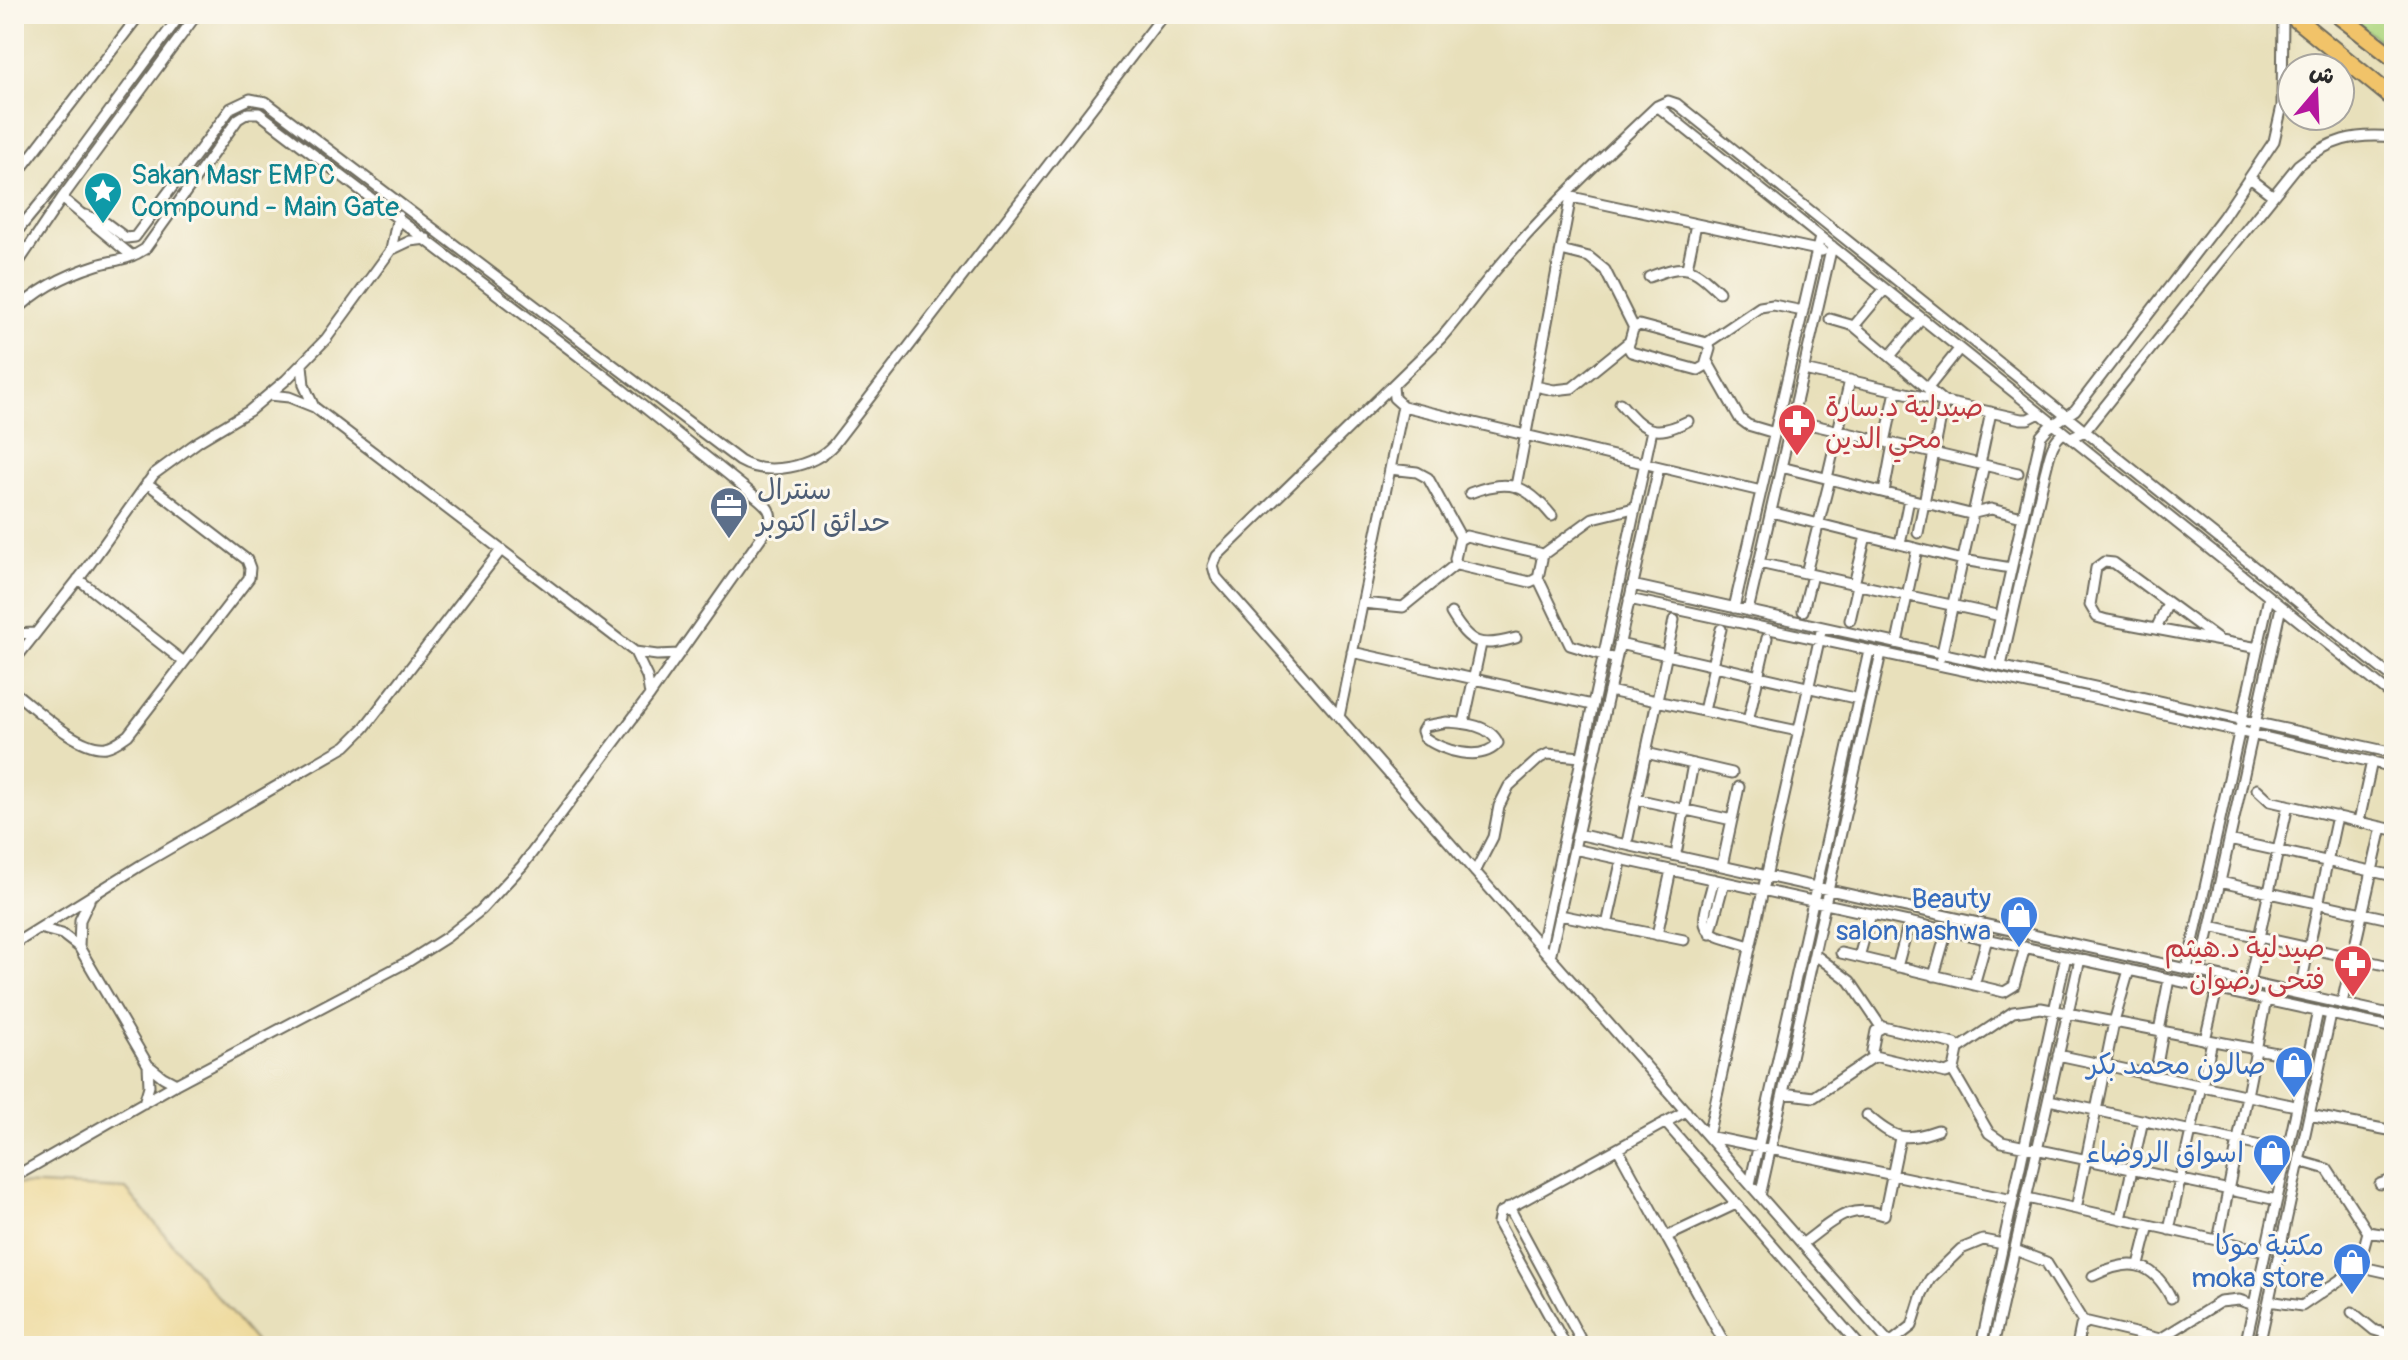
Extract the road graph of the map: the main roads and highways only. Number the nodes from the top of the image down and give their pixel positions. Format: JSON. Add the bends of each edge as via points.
{"nodes":[{"id":1,"x":2290,"y":14,"type":"edge"},
{"id":2,"x":2337,"y":14,"type":"edge"},
{"id":3,"x":2394,"y":58,"type":"edge"},
{"id":4,"x":2394,"y":99,"type":"edge"}],
"edges":[{"from":1,"to":4,"type":"highway"},
{"from":2,"to":3,"type":"highway"}]}
